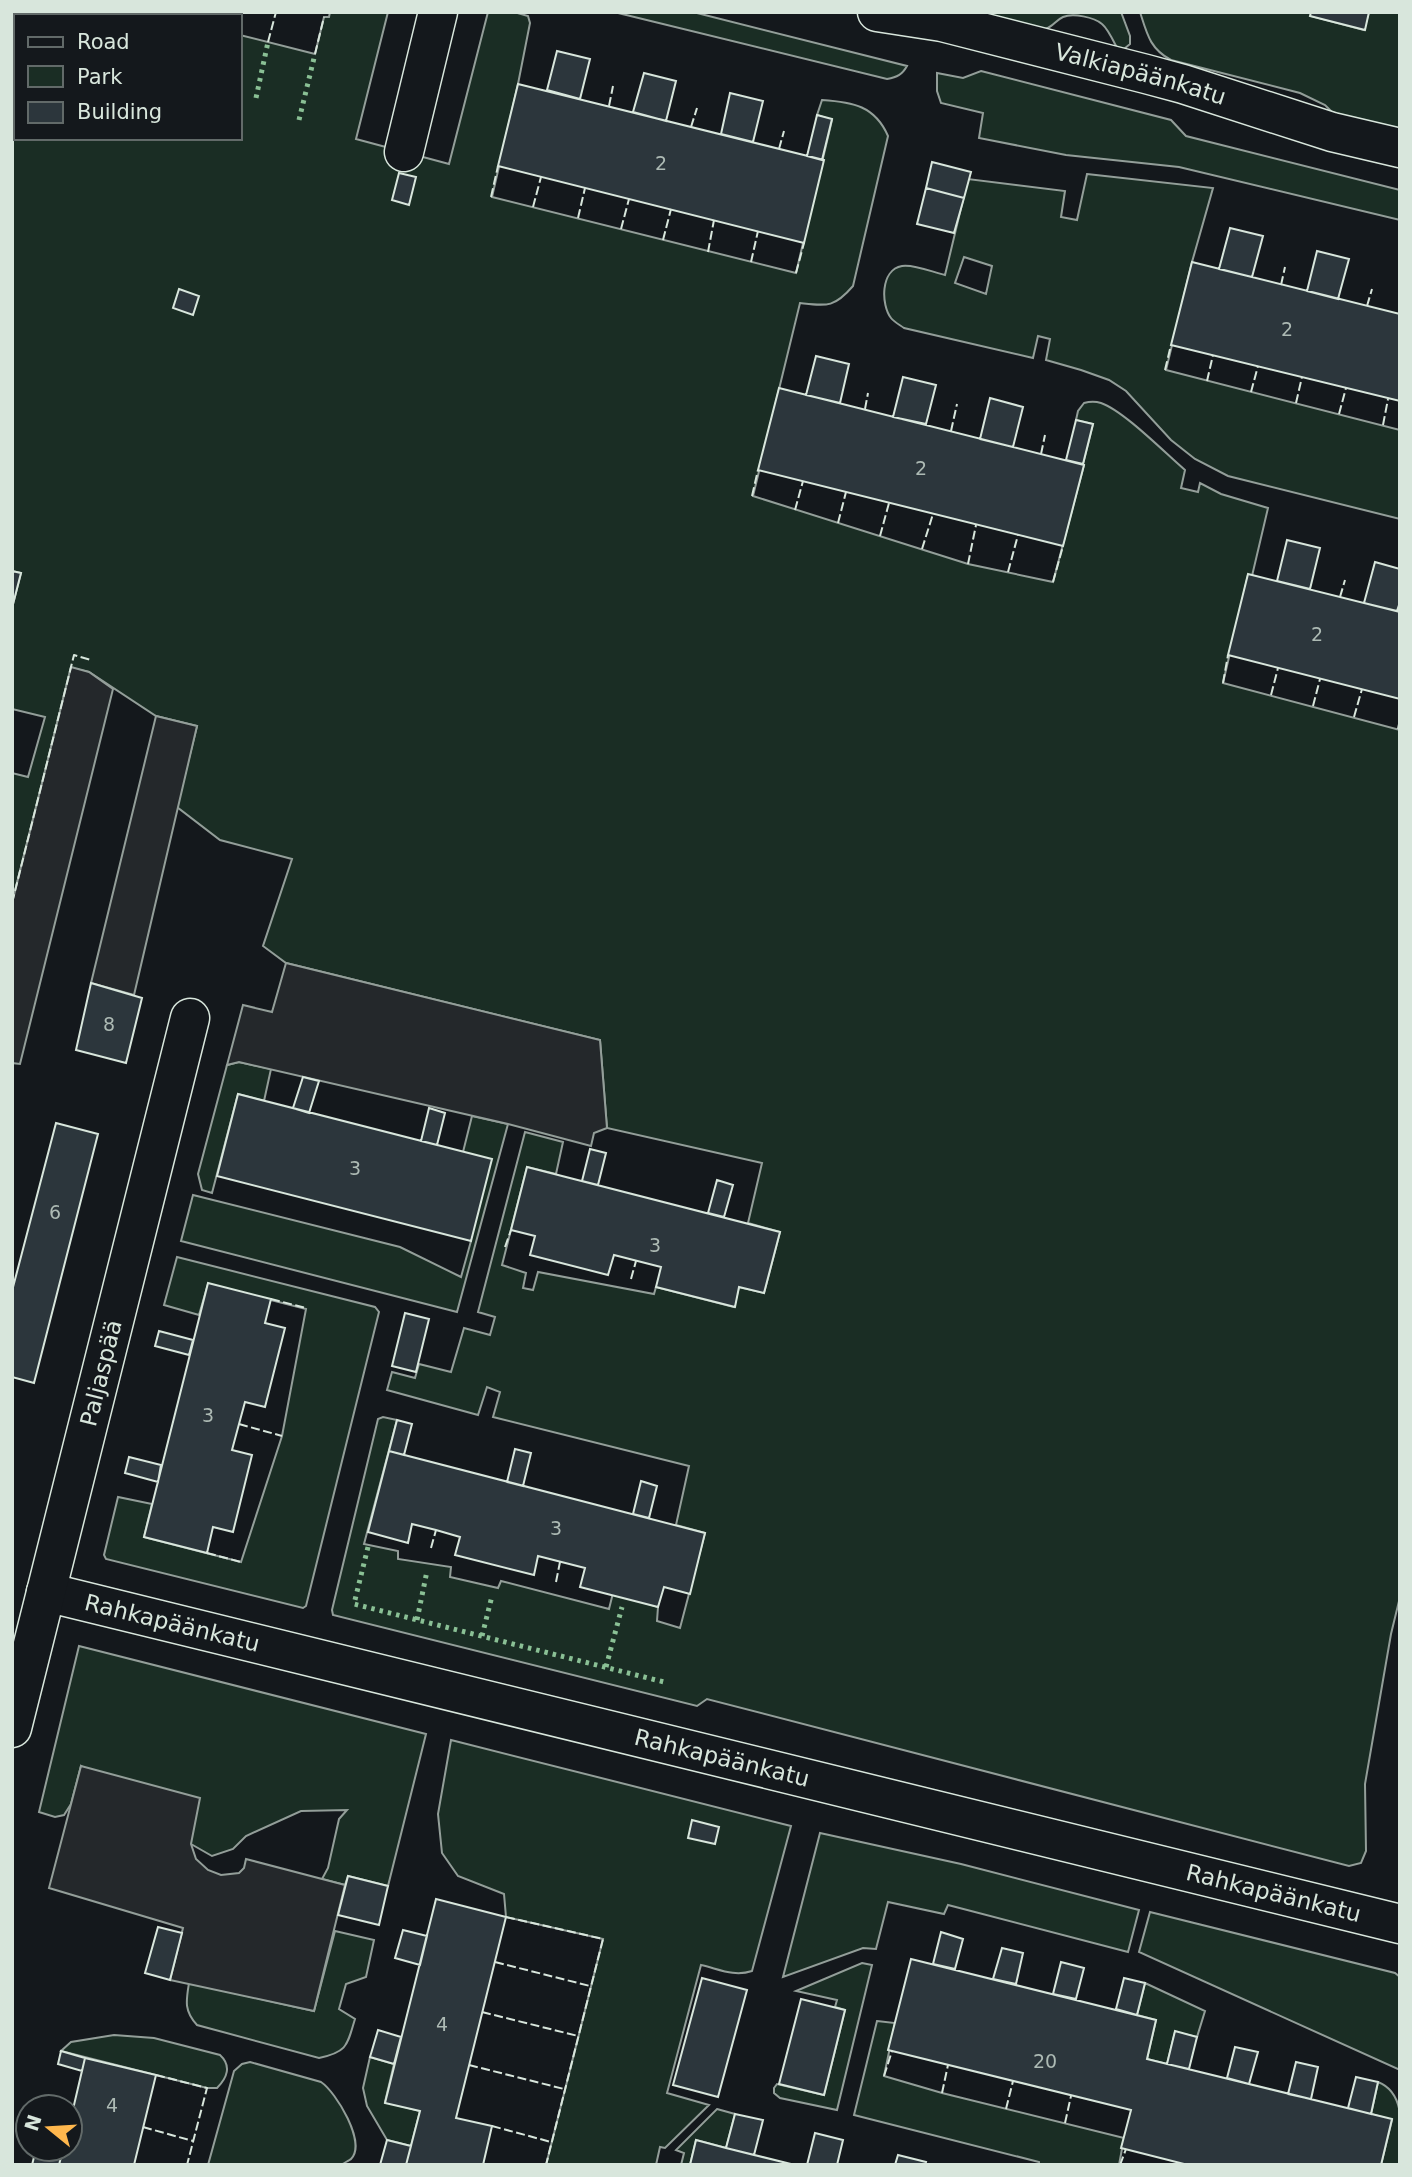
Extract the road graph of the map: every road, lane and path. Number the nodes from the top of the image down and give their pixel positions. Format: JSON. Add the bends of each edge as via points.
{"nodes":[{"id":1,"x":438,"y":12,"type":"edge"},
{"id":2,"x":877,"y":12,"type":"edge"},
{"id":3,"x":1400,"y":148,"type":"edge"},
{"id":4,"x":404,"y":152,"type":"dead end"},
{"id":5,"x":190,"y":1018,"type":"dead end"},
{"id":6,"x":46,"y":1592,"type":"junction"},
{"id":7,"x":12,"y":1728,"type":"edge"},
{"id":8,"x":1400,"y":1924,"type":"edge"}],
"edges":[{"from":1,"to":4,"type":"street"},
{"from":2,"to":3,"type":"street","name":"Valkiapäänkatu","via":[[942,22],[1158,77],[1332,132]]},
{"from":5,"to":6,"type":"street","name":"Paljaspää"},
{"from":6,"to":7,"type":"street","name":"Paljaspää"},
{"from":6,"to":8,"type":"street","name":"Rahkapäänkatu"}]}
